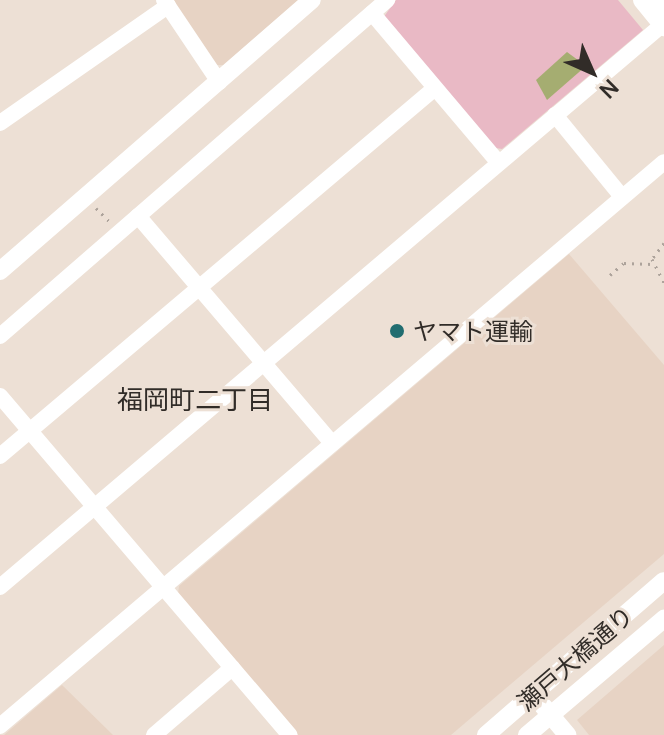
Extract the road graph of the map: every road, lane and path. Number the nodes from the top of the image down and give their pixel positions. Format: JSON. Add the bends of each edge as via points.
{"nodes":[{"id":1,"x":312,"y":0,"type":"edge"},
{"id":2,"x":387,"y":0,"type":"edge"},
{"id":3,"x":642,"y":0,"type":"edge"},
{"id":4,"x":166,"y":3,"type":"edge"},
{"id":5,"x":372,"y":13,"type":"junction"},
{"id":6,"x":663,"y":26,"type":"edge"},
{"id":7,"x":219,"y":82,"type":"junction"},
{"id":8,"x":434,"y":89,"type":"junction"},
{"id":9,"x":555,"y":115,"type":"junction"},
{"id":10,"x":0,"y":123,"type":"edge"},
{"id":11,"x":498,"y":162,"type":"junction"},
{"id":12,"x":664,"y":162,"type":"edge"},
{"id":13,"x":85,"y":196,"type":"junction"},
{"id":14,"x":622,"y":197,"type":"junction"},
{"id":15,"x":138,"y":216,"type":"junction"},
{"id":16,"x":119,"y":232,"type":"junction"},
{"id":17,"x":664,"y":243,"type":"edge"},
{"id":18,"x":652,"y":264,"type":"junction"},
{"id":19,"x":0,"y":271,"type":"edge"},
{"id":20,"x":610,"y":275,"type":"dead end"},
{"id":21,"x":664,"y":283,"type":"edge"},
{"id":22,"x":198,"y":288,"type":"junction"},
{"id":23,"x":0,"y":336,"type":"edge"},
{"id":24,"x":263,"y":363,"type":"junction"},
{"id":25,"x":0,"y":396,"type":"edge"},
{"id":26,"x":30,"y":430,"type":"junction"},
{"id":27,"x":332,"y":443,"type":"junction"},
{"id":28,"x":0,"y":456,"type":"edge"},
{"id":29,"x":95,"y":507,"type":"junction"},
{"id":30,"x":664,"y":581,"type":"edge"},
{"id":31,"x":163,"y":586,"type":"junction"},
{"id":32,"x":0,"y":587,"type":"edge"},
{"id":33,"x":664,"y":619,"type":"edge"},
{"id":34,"x":232,"y":668,"type":"junction"},
{"id":35,"x":533,"y":695,"type":"junction"},
{"id":36,"x":550,"y":715,"type":"junction"},
{"id":37,"x":0,"y":726,"type":"edge"},
{"id":38,"x":154,"y":735,"type":"edge"},
{"id":39,"x":290,"y":735,"type":"edge"},
{"id":40,"x":486,"y":735,"type":"edge"},
{"id":41,"x":527,"y":735,"type":"edge"},
{"id":42,"x":567,"y":735,"type":"edge"}],
"edges":[{"from":1,"to":7,"type":"street"},
{"from":2,"to":5,"type":"street"},
{"from":3,"to":6,"type":"street"},
{"from":4,"to":7,"type":"street"},
{"from":4,"to":10,"type":"street"},
{"from":5,"to":8,"type":"street"},
{"from":5,"to":15,"type":"street"},
{"from":6,"to":9,"type":"street"},
{"from":7,"to":13,"type":"street"},
{"from":8,"to":11,"type":"street"},
{"from":8,"to":22,"type":"street"},
{"from":9,"to":11,"type":"street"},
{"from":9,"to":14,"type":"street"},
{"from":11,"to":24,"type":"street"},
{"from":12,"to":14,"type":"street"},
{"from":13,"to":16,"type":"path"},
{"from":13,"to":19,"type":"street"},
{"from":14,"to":27,"type":"street"},
{"from":15,"to":16,"type":"street"},
{"from":15,"to":22,"type":"street"},
{"from":16,"to":23,"type":"street"},
{"from":17,"to":18,"type":"path"},
{"from":18,"to":20,"type":"path","via":[[624,263]]},
{"from":18,"to":21,"type":"path"},
{"from":22,"to":24,"type":"street"},
{"from":22,"to":26,"type":"street"},
{"from":24,"to":27,"type":"street"},
{"from":24,"to":29,"type":"street"},
{"from":25,"to":26,"type":"street"},
{"from":26,"to":28,"type":"street"},
{"from":26,"to":29,"type":"street"},
{"from":27,"to":31,"type":"street"},
{"from":29,"to":31,"type":"street"},
{"from":29,"to":32,"type":"street"},
{"from":30,"to":35,"type":"street","name":"瀬戸大橋通り"},
{"from":31,"to":34,"type":"street"},
{"from":31,"to":37,"type":"street"},
{"from":33,"to":36,"type":"street","name":"瀬戸大橋通り"},
{"from":34,"to":38,"type":"street"},
{"from":34,"to":39,"type":"street"},
{"from":35,"to":36,"type":"street"},
{"from":35,"to":40,"type":"street","name":"瀬戸大橋通り"},
{"from":36,"to":41,"type":"street","name":"瀬戸大橋通り"},
{"from":36,"to":42,"type":"street"}]}
